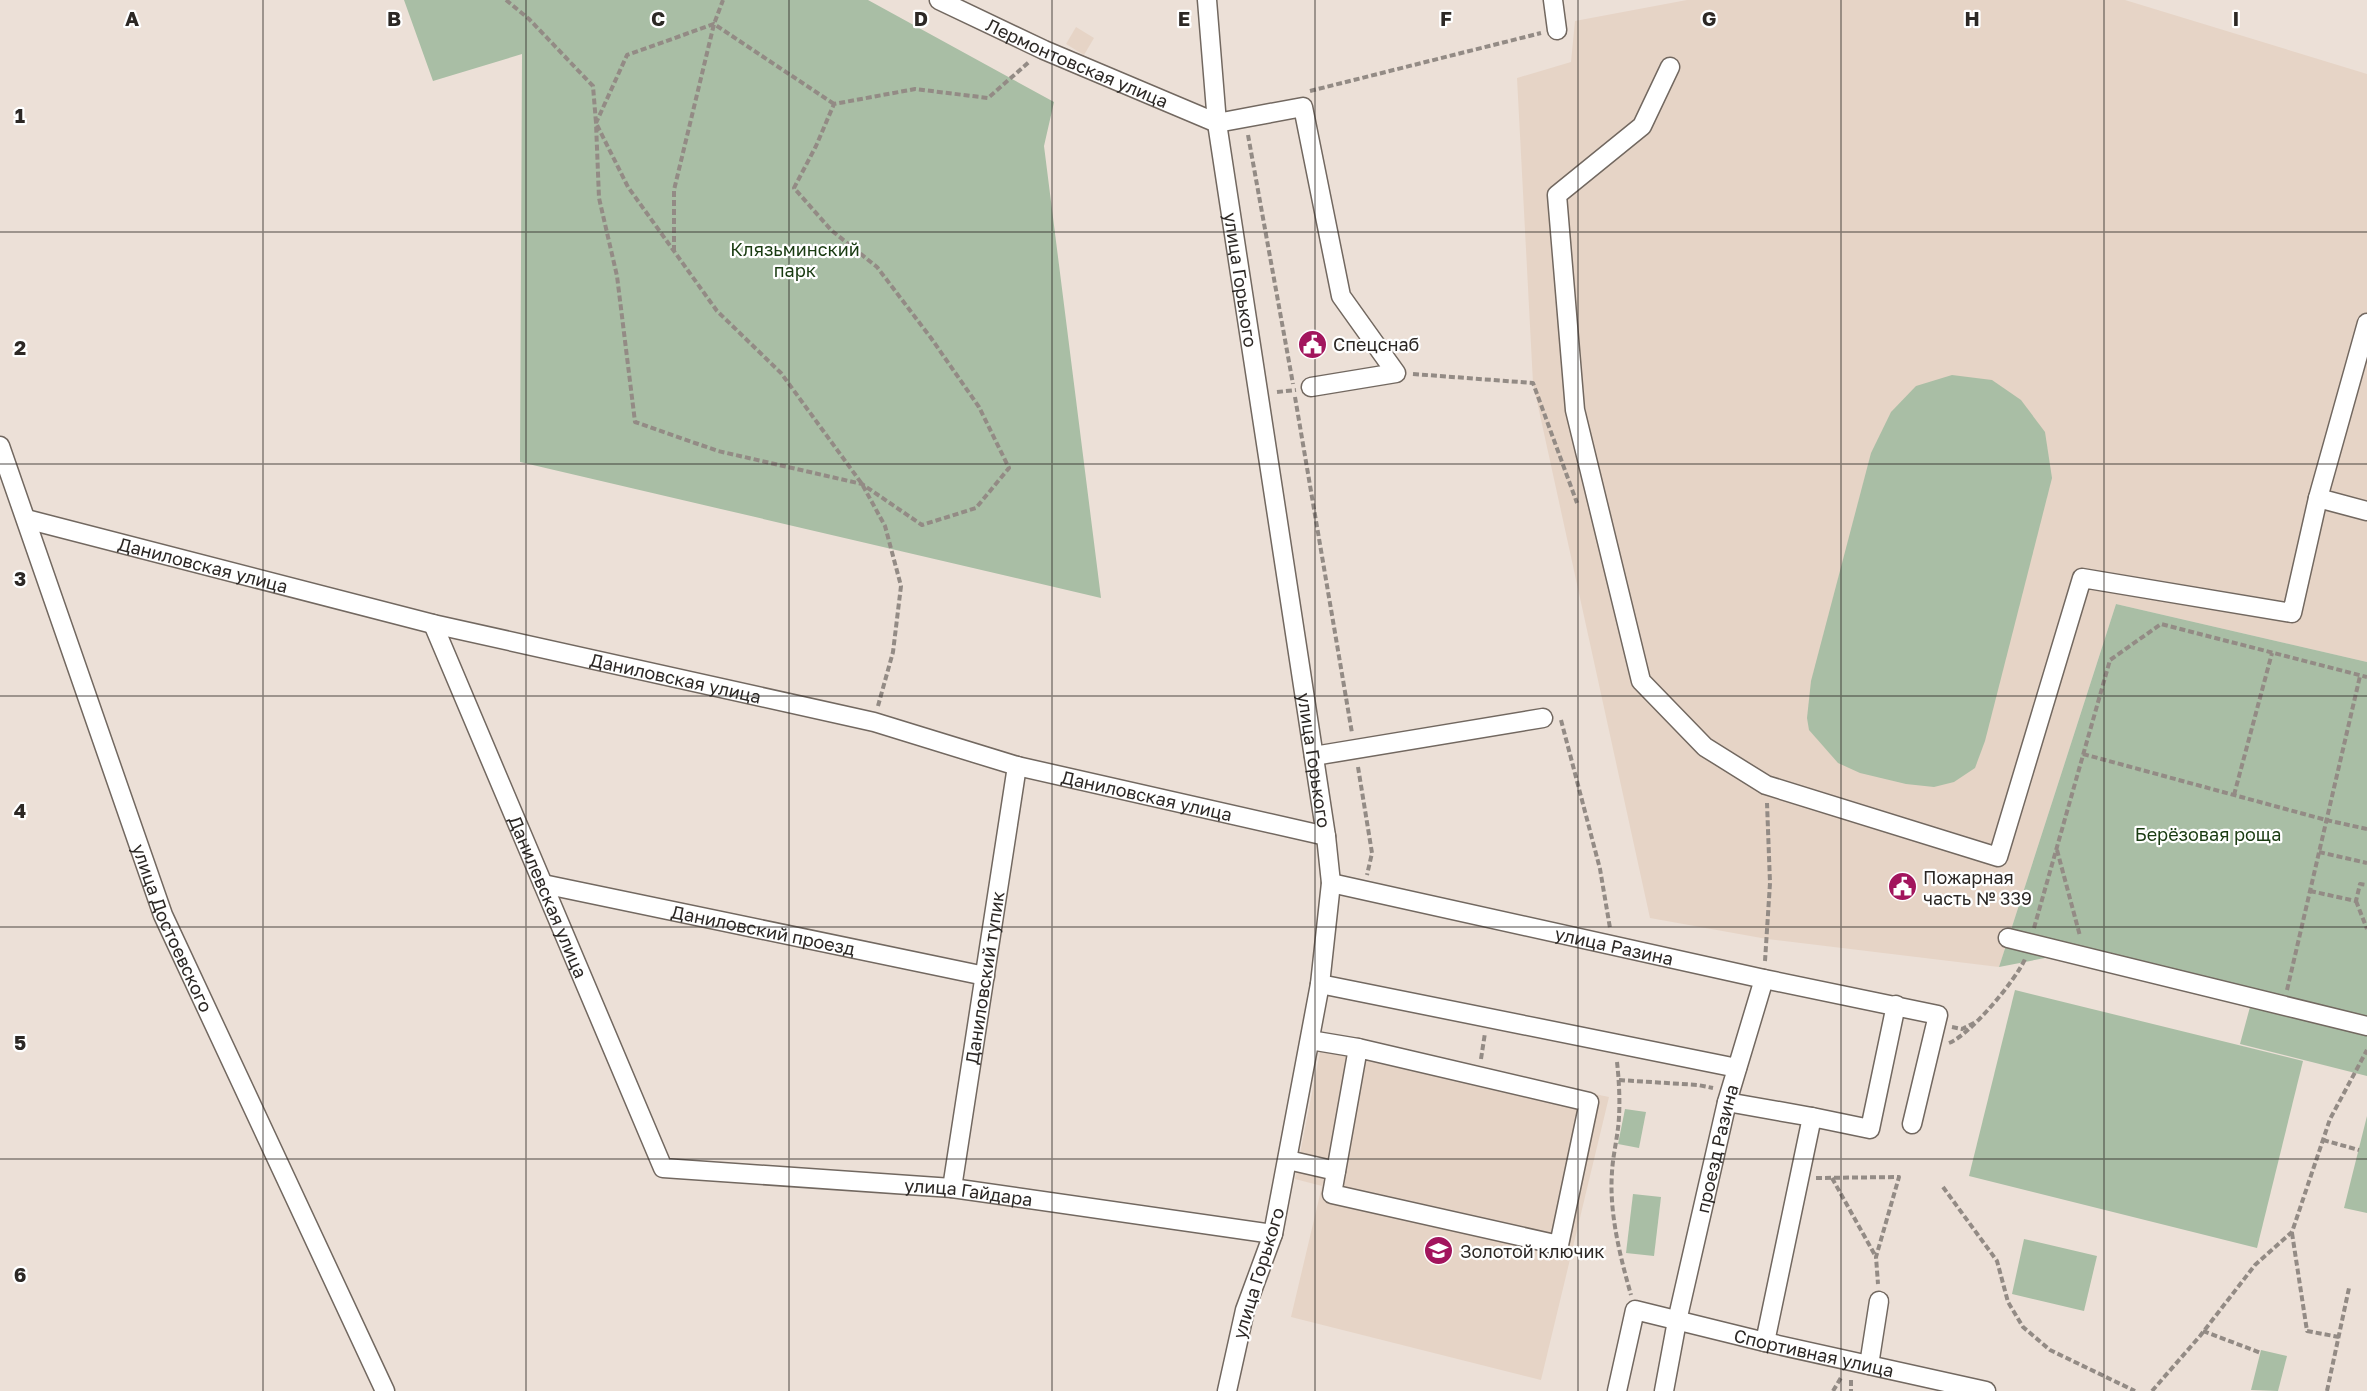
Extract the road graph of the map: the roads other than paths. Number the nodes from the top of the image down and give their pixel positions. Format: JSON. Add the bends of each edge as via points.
{"nodes":[{"id":1,"x":939,"y":0,"type":"edge"},
{"id":2,"x":1207,"y":0,"type":"edge"},
{"id":3,"x":1553,"y":0,"type":"edge"},
{"id":4,"x":1557,"y":30,"type":"road end"},
{"id":5,"x":1670,"y":67,"type":"dead end"},
{"id":6,"x":1217,"y":123,"type":"junction"},
{"id":7,"x":2367,"y":323,"type":"edge"},
{"id":8,"x":1303,"y":389,"type":"road end"},
{"id":9,"x":1,"y":452,"type":"edge"},
{"id":10,"x":2318,"y":498,"type":"junction"},
{"id":11,"x":2367,"y":511,"type":"edge"},
{"id":12,"x":26,"y":519,"type":"junction"},
{"id":13,"x":433,"y":624,"type":"junction"},
{"id":14,"x":1543,"y":718,"type":"road end"},
{"id":15,"x":1314,"y":756,"type":"junction"},
{"id":16,"x":1017,"y":766,"type":"junction"},
{"id":17,"x":1326,"y":836,"type":"junction"},
{"id":18,"x":1331,"y":883,"type":"junction"},
{"id":19,"x":543,"y":884,"type":"junction"},
{"id":20,"x":2008,"y":938,"type":"dead end"},
{"id":21,"x":985,"y":976,"type":"junction"},
{"id":22,"x":1764,"y":979,"type":"junction"},
{"id":23,"x":1320,"y":984,"type":"junction"},
{"id":24,"x":1896,"y":1005,"type":"junction"},
{"id":25,"x":2367,"y":1026,"type":"edge"},
{"id":26,"x":1310,"y":1040,"type":"junction"},
{"id":27,"x":1358,"y":1048,"type":"junction"},
{"id":28,"x":1737,"y":1068,"type":"junction"},
{"id":29,"x":1724,"y":1096,"type":"junction"},
{"id":30,"x":1812,"y":1117,"type":"junction"},
{"id":31,"x":1912,"y":1124,"type":"dead end"},
{"id":32,"x":1288,"y":1160,"type":"junction"},
{"id":33,"x":663,"y":1168,"type":"joint"},
{"id":34,"x":1336,"y":1171,"type":"junction"},
{"id":35,"x":952,"y":1188,"type":"junction"},
{"id":36,"x":1273,"y":1234,"type":"junction"},
{"id":37,"x":1879,"y":1301,"type":"road end"},
{"id":38,"x":1677,"y":1321,"type":"junction"},
{"id":39,"x":1765,"y":1342,"type":"junction"},
{"id":40,"x":1869,"y":1365,"type":"junction"},
{"id":41,"x":385,"y":1391,"type":"edge"},
{"id":42,"x":1227,"y":1391,"type":"edge"},
{"id":43,"x":1617,"y":1391,"type":"edge"},
{"id":44,"x":1664,"y":1391,"type":"edge"},
{"id":45,"x":1986,"y":1391,"type":"edge"}],
"edges":[{"from":1,"to":6,"type":"street","name":"Лермонтовская улица","via":[[1044,50]]},
{"from":2,"to":6,"type":"street","name":"улица Горького"},
{"from":3,"to":4,"type":"street"},
{"from":5,"to":10,"type":"street","via":[[1642,126],[1557,195],[1575,410],[1641,681],[1705,747],[1766,785],[1998,857],[2082,578],[2292,613]]},
{"from":6,"to":8,"type":"street","via":[[1303,107],[1341,296],[1396,373]]},
{"from":6,"to":15,"type":"street","name":"улица Горького"},
{"from":7,"to":10,"type":"street"},
{"from":9,"to":12,"type":"street","name":"улица Достоевского"},
{"from":10,"to":11,"type":"street"},
{"from":12,"to":13,"type":"street","name":"Даниловская улица"},
{"from":12,"to":41,"type":"street","name":"улица Достоевского","via":[[163,915]]},
{"from":13,"to":16,"type":"street","name":"Даниловская улица","via":[[873,722]]},
{"from":13,"to":19,"type":"street","name":"Данилевская улица"},
{"from":14,"to":15,"type":"street"},
{"from":15,"to":17,"type":"street","name":"улица Горького"},
{"from":16,"to":17,"type":"street","name":"Даниловская улица"},
{"from":16,"to":21,"type":"street","name":"Даниловский тупик"},
{"from":17,"to":18,"type":"street","name":"улица Горького"},
{"from":18,"to":22,"type":"street","name":"улица Разина"},
{"from":18,"to":23,"type":"street","name":"улица Горького"},
{"from":19,"to":21,"type":"street","name":"Даниловский проезд"},
{"from":19,"to":33,"type":"street","name":"Данилевская улица"},
{"from":20,"to":25,"type":"street"},
{"from":21,"to":35,"type":"street","name":"Даниловский тупик"},
{"from":22,"to":24,"type":"street","name":"улица Разина"},
{"from":22,"to":28,"type":"street","name":"проезд Разина"},
{"from":23,"to":26,"type":"street","name":"улица Горького"},
{"from":23,"to":28,"type":"street"},
{"from":24,"to":30,"type":"street","via":[[1870,1129]]},
{"from":24,"to":31,"type":"street","name":"улица Разина","via":[[1938,1015]]},
{"from":26,"to":27,"type":"street"},
{"from":26,"to":32,"type":"street","name":"улица Горького"},
{"from":27,"to":34,"type":"street"},
{"from":27,"to":34,"type":"street","via":[[1589,1102],[1559,1245],[1332,1194]]},
{"from":28,"to":29,"type":"street","name":"проезд Разина"},
{"from":29,"to":30,"type":"street"},
{"from":29,"to":38,"type":"street","name":"проезд Разина"},
{"from":30,"to":39,"type":"street"},
{"from":32,"to":34,"type":"street"},
{"from":32,"to":36,"type":"street","name":"улица Горького"},
{"from":33,"to":35,"type":"street","name":"улица Гайдара"},
{"from":35,"to":36,"type":"street","name":"улица Гайдара"},
{"from":36,"to":42,"type":"street","name":"улица Горького","via":[[1245,1310]]},
{"from":37,"to":40,"type":"street"},
{"from":38,"to":39,"type":"street","name":"Спортивная улица"},
{"from":38,"to":43,"type":"street","via":[[1635,1310]]},
{"from":38,"to":44,"type":"street","name":"проезд Разина"},
{"from":39,"to":40,"type":"street","name":"Спортивная улица"},
{"from":40,"to":45,"type":"street","name":"Спортивная улица"}]}
